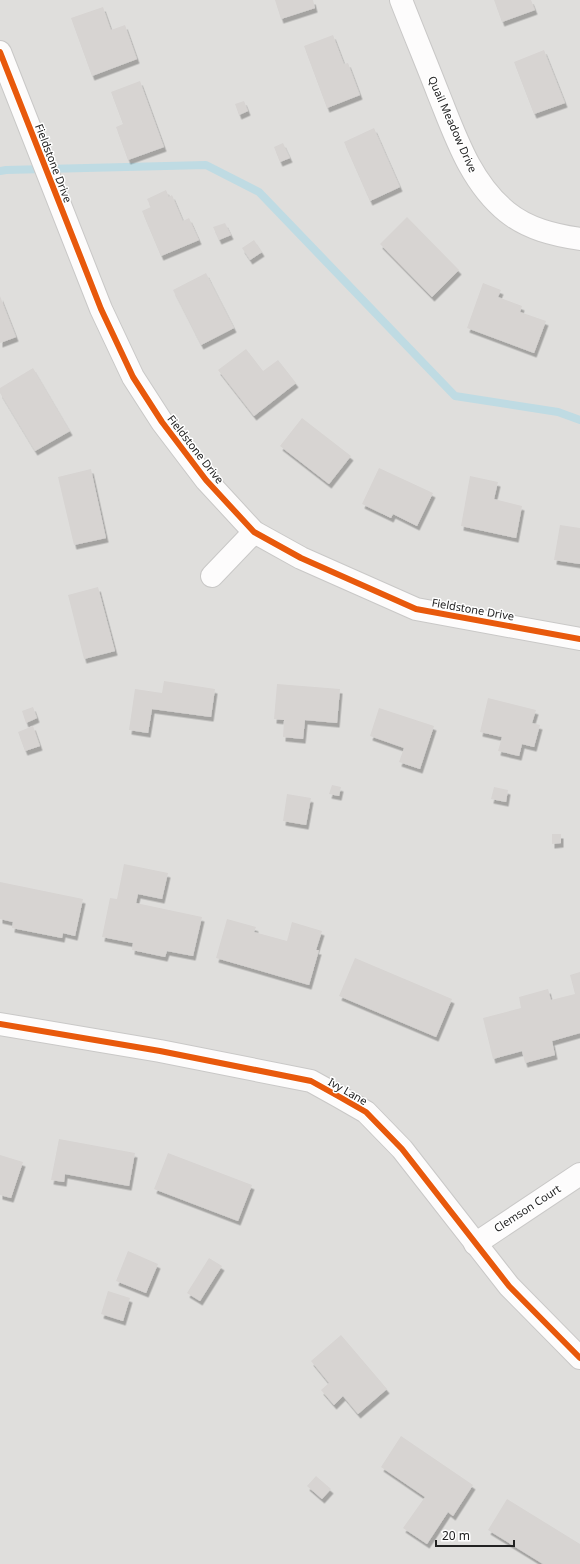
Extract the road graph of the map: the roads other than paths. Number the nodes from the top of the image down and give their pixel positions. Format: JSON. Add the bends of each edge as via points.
{"nodes":[{"id":1,"x":401,"y":0,"type":"edge"},
{"id":2,"x":0,"y":52,"type":"edge"},
{"id":3,"x":580,"y":239,"type":"edge"},
{"id":4,"x":254,"y":532,"type":"junction"},
{"id":5,"x":212,"y":576,"type":"dead end"},
{"id":6,"x":580,"y":639,"type":"edge"},
{"id":7,"x":0,"y":1024,"type":"edge"},
{"id":8,"x":580,"y":1174,"type":"edge"},
{"id":9,"x":475,"y":1244,"type":"junction"},
{"id":10,"x":580,"y":1358,"type":"edge"}],
"edges":[{"from":1,"to":3,"type":"street","name":"Quail Meadow Drive","via":[[469,165],[486,191],[508,212],[527,224],[553,234]]},
{"from":2,"to":4,"type":"street","name":"Fieldstone Drive","via":[[101,309],[133,377],[162,422],[206,480]]},
{"from":4,"to":5,"type":"street"},
{"from":4,"to":6,"type":"street","name":"Fieldstone Drive","via":[[301,558],[416,609]]},
{"from":7,"to":9,"type":"street","name":"Ivy Lane","via":[[160,1051],[311,1081],[366,1112],[402,1149]]},
{"from":8,"to":9,"type":"street","name":"Clemson Court"},
{"from":9,"to":10,"type":"street","name":"Ivy Lane","via":[[509,1286]]}]}
